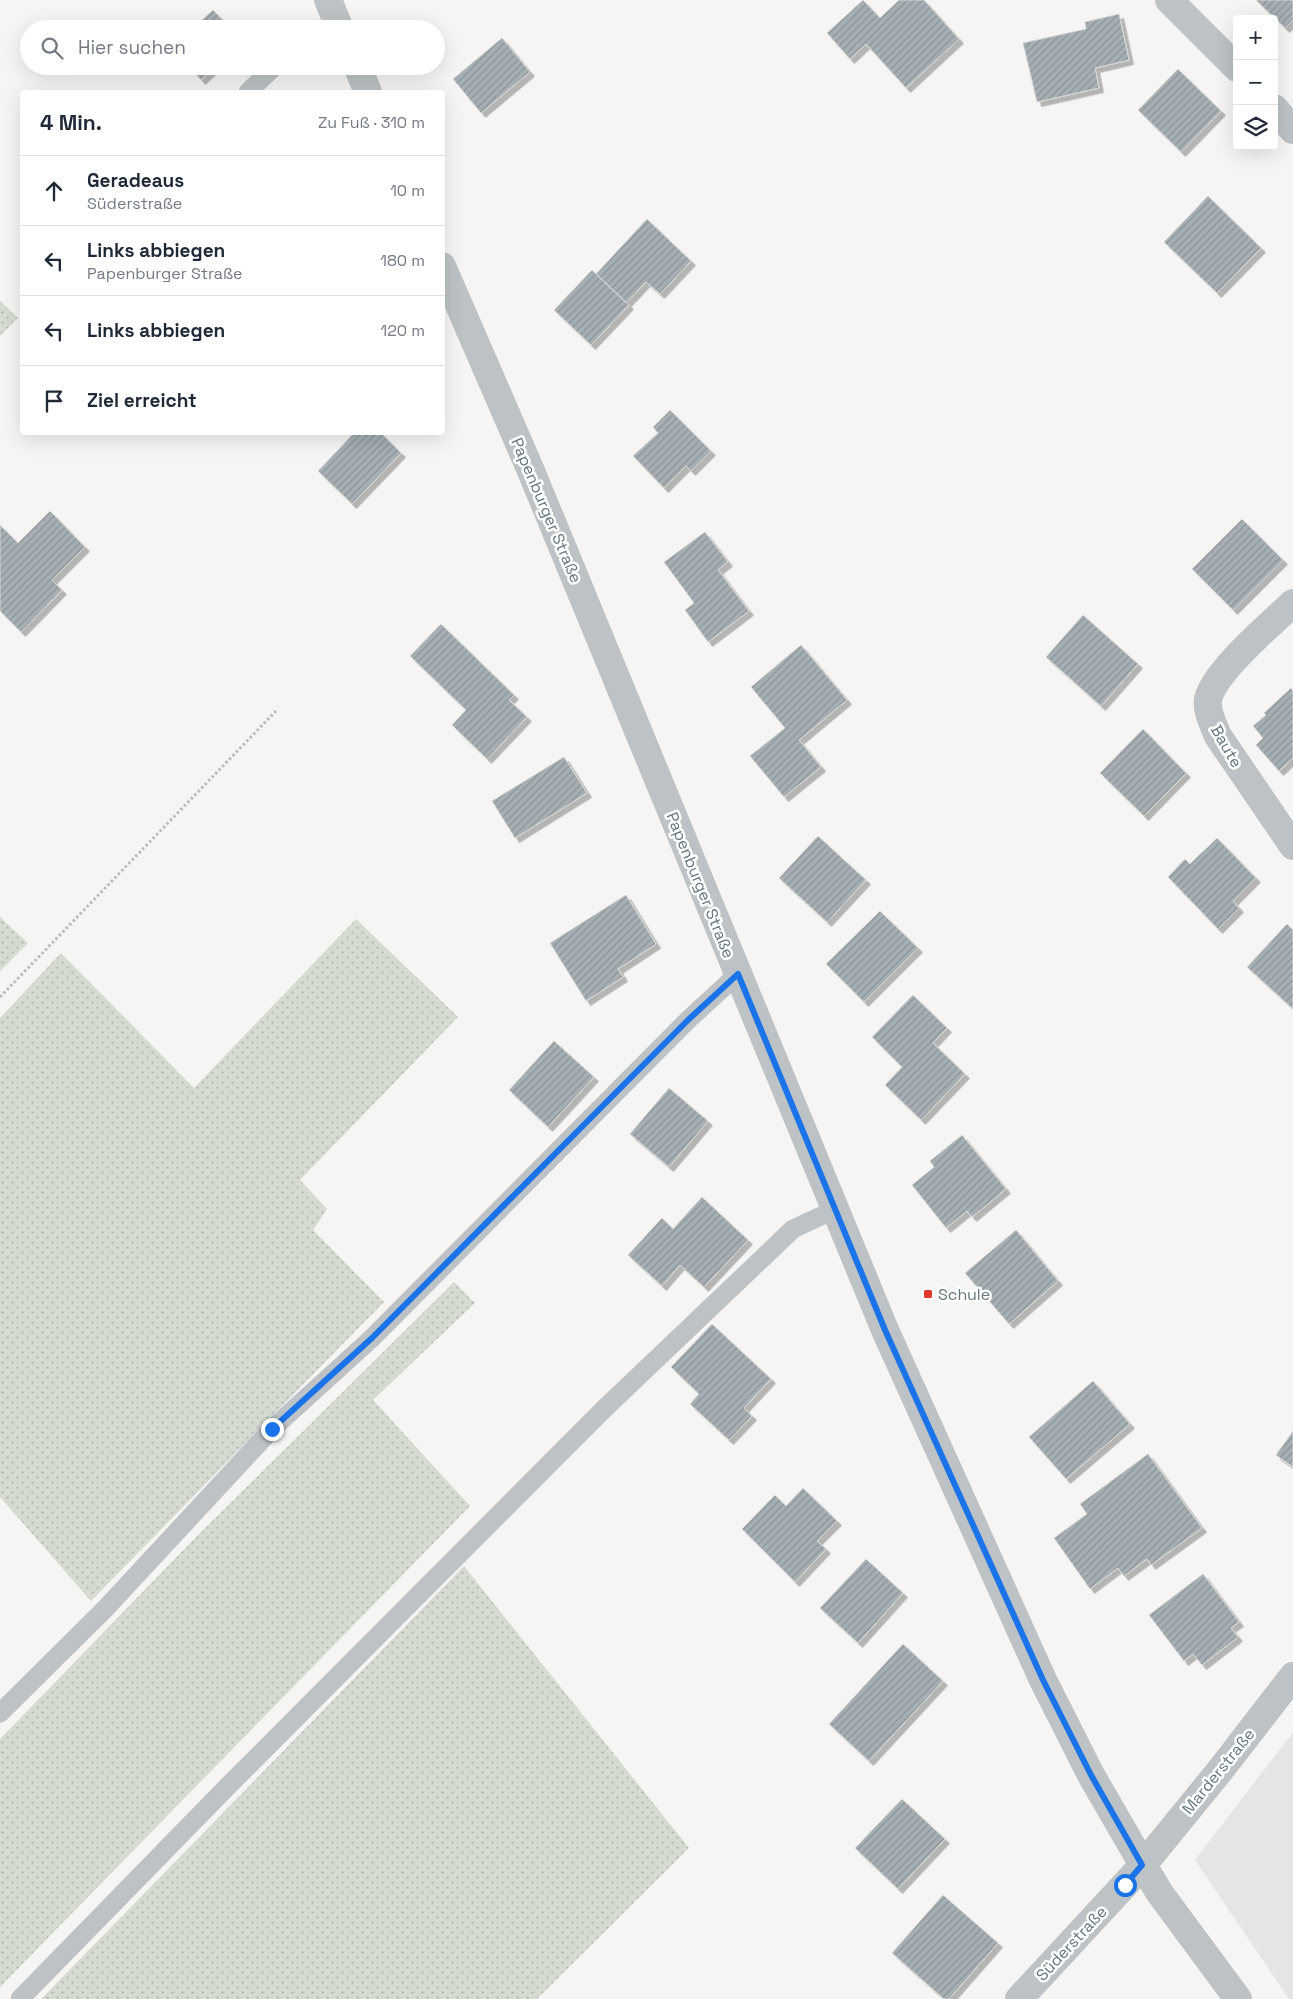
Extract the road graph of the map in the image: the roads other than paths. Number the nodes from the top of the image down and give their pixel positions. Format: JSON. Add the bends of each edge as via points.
{"nodes":[{"id":1,"x":1169,"y":0,"type":"edge"},
{"id":2,"x":1233,"y":64,"type":"edge"},
{"id":3,"x":266,"y":75,"type":"edge"},
{"id":4,"x":361,"y":75,"type":"edge"},
{"id":5,"x":250,"y":90,"type":"edge"},
{"id":6,"x":367,"y":90,"type":"edge"},
{"id":7,"x":1278,"y":113,"type":"edge"},
{"id":8,"x":1293,"y":130,"type":"edge"},
{"id":9,"x":445,"y":273,"type":"edge"},
{"id":10,"x":1293,"y":603,"type":"edge"},
{"id":11,"x":1293,"y":846,"type":"edge"},
{"id":12,"x":738,"y":974,"type":"junction"},
{"id":13,"x":836,"y":1209,"type":"junction"},
{"id":14,"x":1293,"y":1676,"type":"edge"},
{"id":15,"x":0,"y":1713,"type":"edge"},
{"id":16,"x":1142,"y":1865,"type":"junction"},
{"id":17,"x":20,"y":1999,"type":"edge"},
{"id":18,"x":1019,"y":1999,"type":"edge"},
{"id":19,"x":1238,"y":1999,"type":"edge"}],
"edges":[{"from":1,"to":2,"type":"street"},
{"from":3,"to":5,"type":"lane"},
{"from":4,"to":6,"type":"street"},
{"from":7,"to":8,"type":"street"},
{"from":9,"to":12,"type":"street","name":"Papenburger Straße","via":[[531,471]]},
{"from":10,"to":11,"type":"street","name":"Baute","via":[[1216,681],[1208,700],[1211,721],[1218,736]]},
{"from":12,"to":13,"type":"street","name":"Papenburger Straße"},
{"from":12,"to":15,"type":"lane","via":[[688,1020],[372,1338],[272,1429],[106,1609]]},
{"from":13,"to":16,"type":"street","name":"Papenburger Straße","via":[[885,1330],[1043,1680],[1091,1775]]},
{"from":13,"to":17,"type":"lane","via":[[793,1229],[604,1409]]},
{"from":14,"to":16,"type":"street","name":"Marderstraße"},
{"from":16,"to":18,"type":"street","name":"Süderstraße"},
{"from":16,"to":19,"type":"street","name":"Papenburger Straße"}]}
